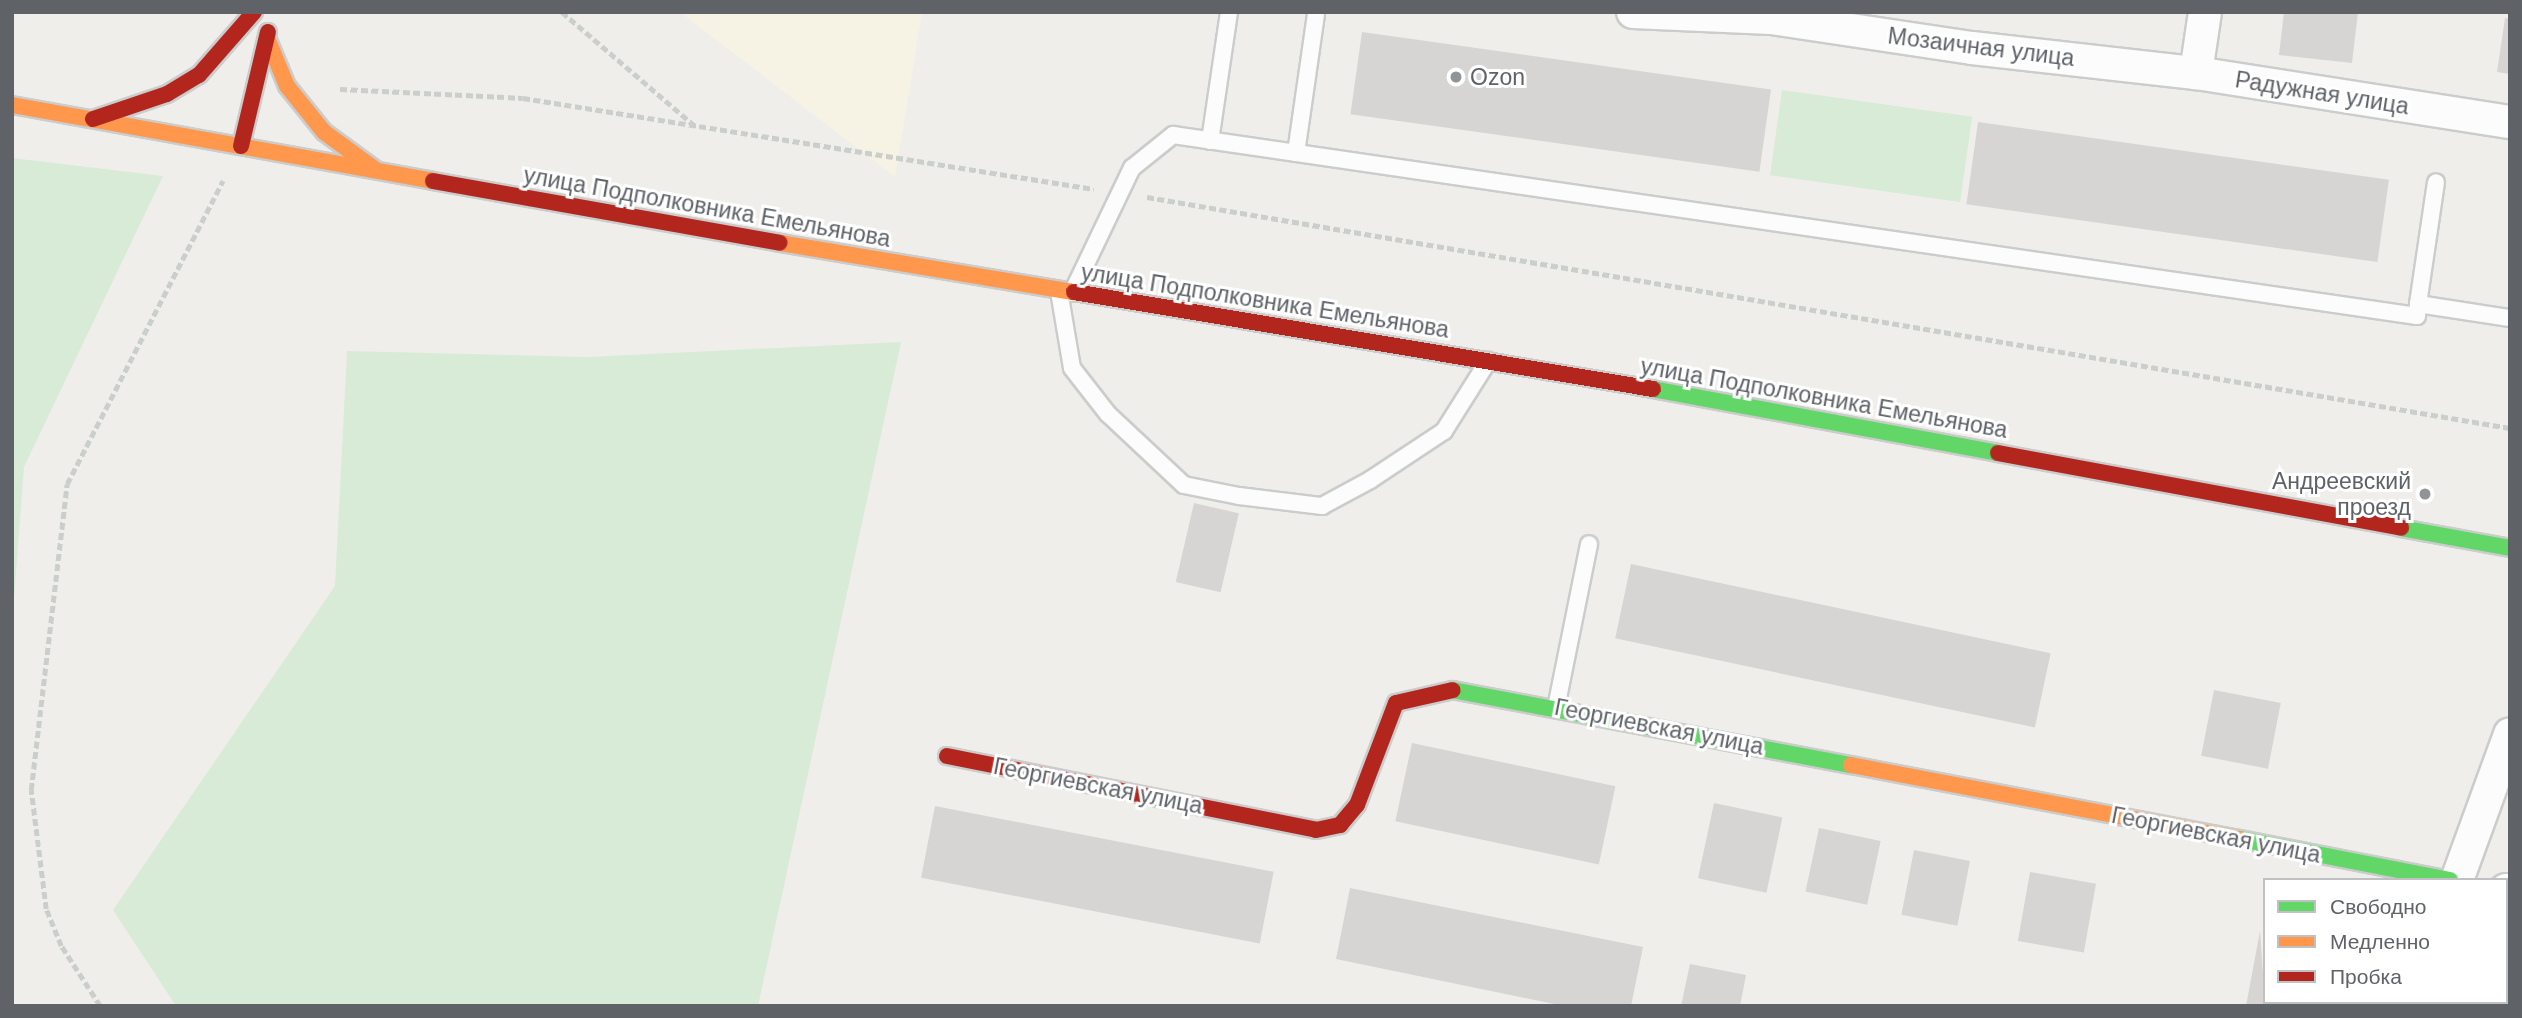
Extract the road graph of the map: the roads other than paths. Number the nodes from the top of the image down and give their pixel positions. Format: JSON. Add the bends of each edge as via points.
{"nodes":[{"id":1,"x":254,"y":12,"type":"edge"},
{"id":2,"x":272,"y":12,"type":"edge"},
{"id":3,"x":1229,"y":12,"type":"edge"},
{"id":4,"x":1633,"y":12,"type":"edge"},
{"id":5,"x":2204,"y":12,"type":"edge"},
{"id":6,"x":1316,"y":15,"type":"dead end"},
{"id":7,"x":1772,"y":15,"type":"edge"},
{"id":8,"x":267,"y":38,"type":"junction"},
{"id":9,"x":2196,"y":74,"type":"junction"},
{"id":10,"x":12,"y":105,"type":"edge"},
{"id":11,"x":93,"y":119,"type":"junction"},
{"id":12,"x":2510,"y":122,"type":"edge"},
{"id":13,"x":1210,"y":141,"type":"junction"},
{"id":14,"x":241,"y":146,"type":"junction"},
{"id":15,"x":1296,"y":153,"type":"junction"},
{"id":16,"x":376,"y":170,"type":"junction"},
{"id":17,"x":2436,"y":182,"type":"dead end"},
{"id":18,"x":1066,"y":292,"type":"junction"},
{"id":19,"x":2418,"y":304,"type":"junction"},
{"id":20,"x":2509,"y":312,"type":"edge"},
{"id":21,"x":1489,"y":359,"type":"junction"},
{"id":22,"x":1589,"y":544,"type":"dead end"},
{"id":23,"x":2510,"y":548,"type":"edge"},
{"id":24,"x":1556,"y":708,"type":"junction"},
{"id":25,"x":2510,"y":734,"type":"edge"},
{"id":26,"x":947,"y":756,"type":"dead end"},
{"id":27,"x":2440,"y":878,"type":"edge"},
{"id":28,"x":2458,"y":878,"type":"edge"}],
"edges":[{"from":1,"to":11,"type":"main road","via":[[199,75],[167,94]]},
{"from":2,"to":8,"type":"main road"},
{"from":3,"to":13,"type":"lane"},
{"from":4,"to":7,"type":"street","name":"Мозаичная улица"},
{"from":5,"to":9,"type":"street"},
{"from":6,"to":15,"type":"lane"},
{"from":7,"to":9,"type":"street","name":"Мозаичная улица"},
{"from":8,"to":14,"type":"main road"},
{"from":8,"to":16,"type":"main road","via":[[287,86],[324,132]]},
{"from":9,"to":12,"type":"street","name":"Радужная улица"},
{"from":10,"to":11,"type":"main road","name":"улица Подполковника Емельянова"},
{"from":11,"to":14,"type":"main road","name":"улица Подполковника Емельянова"},
{"from":13,"to":15,"type":"lane"},
{"from":13,"to":18,"type":"lane","via":[[1173,135],[1132,168]]},
{"from":14,"to":16,"type":"main road","name":"улица Подполковника Емельянова"},
{"from":15,"to":19,"type":"lane","via":[[2417,316]]},
{"from":16,"to":18,"type":"main road","name":"улица Подполковника Емельянова"},
{"from":17,"to":19,"type":"lane"},
{"from":18,"to":21,"type":"main road","name":"улица Подполковника Емельянова"},
{"from":18,"to":21,"type":"lane","via":[[1072,368],[1108,414],[1184,485],[1239,496],[1322,506],[1370,480],[1444,431]]},
{"from":19,"to":20,"type":"lane"},
{"from":21,"to":23,"type":"main road","name":"улица Подполковника Емельянова"},
{"from":22,"to":24,"type":"lane"},
{"from":24,"to":26,"type":"main road","name":"Георгиевская улица","via":[[1459,689],[1396,703],[1357,805],[1340,825],[1316,830]]},
{"from":24,"to":27,"type":"main road","name":"Георгиевская улица"},
{"from":25,"to":28,"type":"street"}]}
